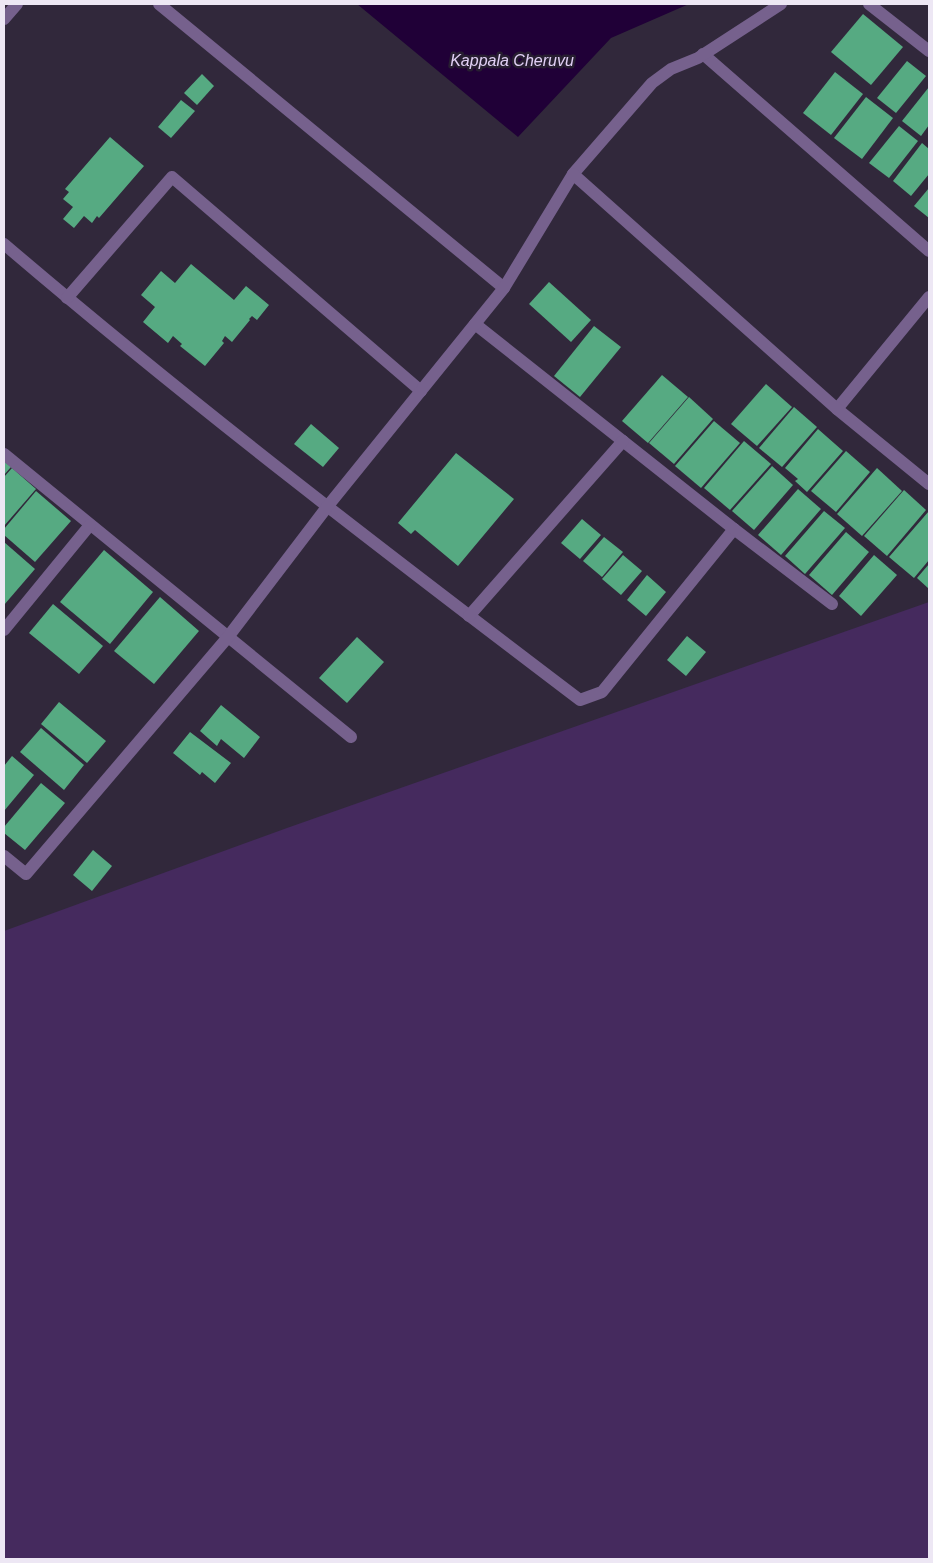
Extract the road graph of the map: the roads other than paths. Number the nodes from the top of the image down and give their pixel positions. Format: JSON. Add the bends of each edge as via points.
{"nodes":[{"id":1,"x":17,"y":4,"type":"edge"},
{"id":2,"x":158,"y":4,"type":"edge"},
{"id":3,"x":781,"y":4,"type":"edge"},
{"id":4,"x":870,"y":4,"type":"edge"},
{"id":5,"x":4,"y":19,"type":"edge"},
{"id":6,"x":929,"y":51,"type":"edge"},
{"id":7,"x":703,"y":54,"type":"junction"},
{"id":8,"x":573,"y":174,"type":"junction"},
{"id":9,"x":4,"y":244,"type":"edge"},
{"id":10,"x":929,"y":251,"type":"edge"},
{"id":11,"x":504,"y":288,"type":"junction"},
{"id":12,"x":929,"y":297,"type":"edge"},
{"id":13,"x":68,"y":298,"type":"junction"},
{"id":14,"x":475,"y":324,"type":"junction"},
{"id":15,"x":421,"y":391,"type":"junction"},
{"id":16,"x":838,"y":409,"type":"junction"},
{"id":17,"x":623,"y":441,"type":"junction"},
{"id":18,"x":4,"y":454,"type":"edge"},
{"id":19,"x":929,"y":484,"type":"edge"},
{"id":20,"x":328,"y":507,"type":"junction"},
{"id":21,"x":90,"y":525,"type":"junction"},
{"id":22,"x":734,"y":529,"type":"junction"},
{"id":23,"x":832,"y":604,"type":"dead end"},
{"id":24,"x":470,"y":616,"type":"junction"},
{"id":25,"x":4,"y":630,"type":"edge"},
{"id":26,"x":228,"y":637,"type":"junction"},
{"id":27,"x":351,"y":737,"type":"dead end"},
{"id":28,"x":4,"y":856,"type":"edge"}],
"edges":[{"from":1,"to":5,"type":"street"},
{"from":2,"to":11,"type":"street"},
{"from":3,"to":7,"type":"street"},
{"from":4,"to":6,"type":"street"},
{"from":7,"to":8,"type":"street","via":[[671,69],[652,83]]},
{"from":7,"to":10,"type":"street"},
{"from":8,"to":11,"type":"street"},
{"from":8,"to":16,"type":"street"},
{"from":9,"to":13,"type":"street"},
{"from":11,"to":14,"type":"street"},
{"from":12,"to":16,"type":"street"},
{"from":13,"to":15,"type":"street","via":[[172,177]]},
{"from":13,"to":20,"type":"street"},
{"from":14,"to":15,"type":"street"},
{"from":14,"to":17,"type":"street"},
{"from":15,"to":20,"type":"street"},
{"from":16,"to":19,"type":"street"},
{"from":17,"to":22,"type":"street"},
{"from":17,"to":24,"type":"street"},
{"from":18,"to":21,"type":"street"},
{"from":20,"to":24,"type":"street"},
{"from":20,"to":26,"type":"street"},
{"from":21,"to":25,"type":"street"},
{"from":21,"to":26,"type":"street"},
{"from":22,"to":23,"type":"street"},
{"from":22,"to":24,"type":"street","via":[[602,692],[580,700]]},
{"from":26,"to":27,"type":"street"},
{"from":26,"to":28,"type":"street","via":[[26,874]]}]}
